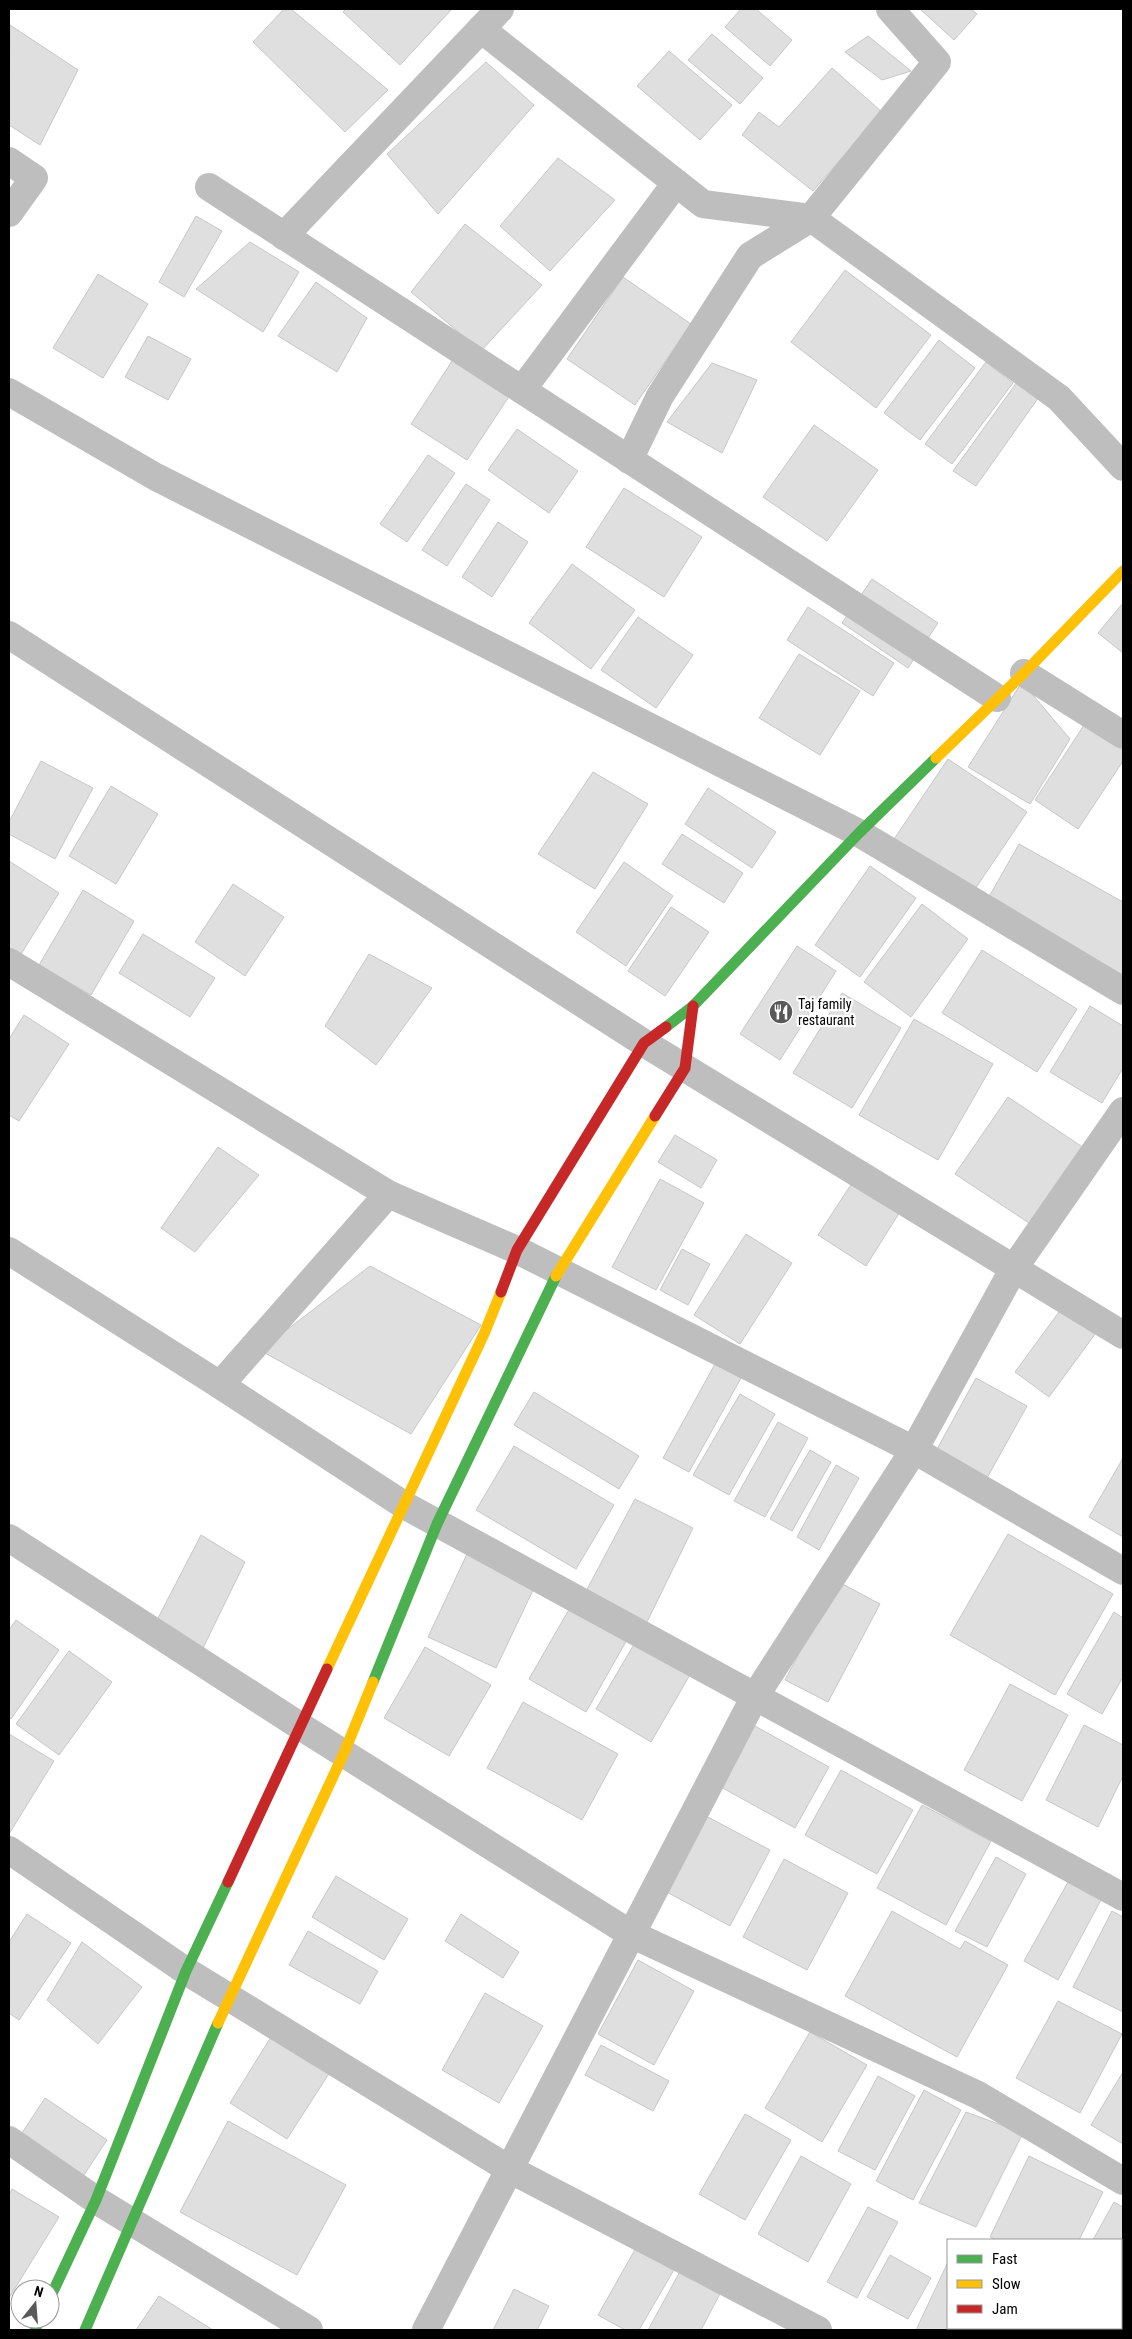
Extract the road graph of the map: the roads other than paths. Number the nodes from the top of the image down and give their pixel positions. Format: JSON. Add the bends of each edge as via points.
{"nodes":[{"id":1,"x":500,"y":9,"type":"edge"},
{"id":2,"x":890,"y":9,"type":"edge"},
{"id":3,"x":481,"y":29,"type":"junction"},
{"id":4,"x":9,"y":161,"type":"edge"},
{"id":5,"x":676,"y":183,"type":"junction"},
{"id":6,"x":209,"y":187,"type":"dead end"},
{"id":7,"x":9,"y":213,"type":"edge"},
{"id":8,"x":811,"y":218,"type":"junction"},
{"id":9,"x":284,"y":236,"type":"junction"},
{"id":10,"x":522,"y":390,"type":"junction"},
{"id":11,"x":9,"y":392,"type":"edge"},
{"id":12,"x":629,"y":460,"type":"junction"},
{"id":13,"x":1123,"y":467,"type":"edge"},
{"id":14,"x":1123,"y":571,"type":"edge"},
{"id":15,"x":9,"y":635,"type":"edge"},
{"id":16,"x":1024,"y":673,"type":"junction"},
{"id":17,"x":997,"y":698,"type":"junction"},
{"id":18,"x":1123,"y":735,"type":"edge"},
{"id":19,"x":859,"y":833,"type":"junction"},
{"id":20,"x":9,"y":962,"type":"edge"},
{"id":21,"x":1123,"y":991,"type":"edge"},
{"id":22,"x":693,"y":1006,"type":"junction"},
{"id":23,"x":644,"y":1043,"type":"junction"},
{"id":24,"x":685,"y":1068,"type":"junction"},
{"id":25,"x":1123,"y":1112,"type":"edge"},
{"id":26,"x":388,"y":1194,"type":"junction"},
{"id":27,"x":517,"y":1250,"type":"junction"},
{"id":28,"x":9,"y":1251,"type":"edge"},
{"id":29,"x":1014,"y":1268,"type":"junction"},
{"id":30,"x":559,"y":1271,"type":"junction"},
{"id":31,"x":1123,"y":1335,"type":"edge"},
{"id":32,"x":220,"y":1385,"type":"junction"},
{"id":33,"x":914,"y":1450,"type":"junction"},
{"id":34,"x":404,"y":1505,"type":"junction"},
{"id":35,"x":437,"y":1524,"type":"junction"},
{"id":36,"x":9,"y":1538,"type":"edge"},
{"id":37,"x":1123,"y":1571,"type":"edge"},
{"id":38,"x":754,"y":1698,"type":"junction"},
{"id":39,"x":300,"y":1726,"type":"junction"},
{"id":40,"x":344,"y":1754,"type":"junction"},
{"id":41,"x":9,"y":1850,"type":"edge"},
{"id":42,"x":1123,"y":1897,"type":"edge"},
{"id":43,"x":631,"y":1934,"type":"junction"},
{"id":44,"x":186,"y":1971,"type":"junction"},
{"id":45,"x":229,"y":1997,"type":"junction"},
{"id":46,"x":9,"y":2140,"type":"edge"},
{"id":47,"x":509,"y":2169,"type":"junction"},
{"id":48,"x":1123,"y":2181,"type":"edge"},
{"id":49,"x":96,"y":2200,"type":"junction"},
{"id":50,"x":133,"y":2222,"type":"junction"},
{"id":51,"x":59,"y":2279,"type":"edge"},
{"id":52,"x":85,"y":2330,"type":"edge"},
{"id":53,"x":309,"y":2330,"type":"edge"},
{"id":54,"x":426,"y":2330,"type":"edge"},
{"id":55,"x":818,"y":2330,"type":"edge"}],
"edges":[{"from":1,"to":3,"type":"street"},
{"from":2,"to":8,"type":"street","via":[[937,62]]},
{"from":3,"to":5,"type":"street"},
{"from":3,"to":9,"type":"street"},
{"from":4,"to":7,"type":"street","via":[[34,178]]},
{"from":5,"to":8,"type":"street","via":[[703,204]]},
{"from":5,"to":10,"type":"street"},
{"from":6,"to":9,"type":"street"},
{"from":8,"to":12,"type":"street","via":[[750,256],[660,396]]},
{"from":8,"to":13,"type":"street","via":[[1059,398]]},
{"from":9,"to":10,"type":"street"},
{"from":10,"to":12,"type":"street"},
{"from":11,"to":19,"type":"street","via":[[156,477]]},
{"from":12,"to":17,"type":"street"},
{"from":14,"to":16,"type":"main road"},
{"from":15,"to":23,"type":"street"},
{"from":16,"to":17,"type":"main road"},
{"from":16,"to":18,"type":"street"},
{"from":17,"to":19,"type":"main road"},
{"from":19,"to":21,"type":"street"},
{"from":19,"to":22,"type":"main road"},
{"from":20,"to":26,"type":"street"},
{"from":22,"to":23,"type":"main road"},
{"from":22,"to":24,"type":"main road"},
{"from":23,"to":24,"type":"street"},
{"from":23,"to":27,"type":"main road"},
{"from":24,"to":29,"type":"street"},
{"from":24,"to":30,"type":"main road"},
{"from":25,"to":29,"type":"street"},
{"from":26,"to":27,"type":"street"},
{"from":26,"to":32,"type":"street"},
{"from":27,"to":30,"type":"street"},
{"from":27,"to":34,"type":"main road","via":[[484,1334]]},
{"from":28,"to":32,"type":"street"},
{"from":29,"to":31,"type":"street"},
{"from":29,"to":33,"type":"street"},
{"from":30,"to":33,"type":"street"},
{"from":30,"to":35,"type":"main road"},
{"from":32,"to":34,"type":"street"},
{"from":33,"to":37,"type":"street"},
{"from":33,"to":38,"type":"street"},
{"from":34,"to":35,"type":"street"},
{"from":34,"to":39,"type":"main road"},
{"from":35,"to":38,"type":"street"},
{"from":35,"to":40,"type":"main road"},
{"from":36,"to":39,"type":"street"},
{"from":38,"to":42,"type":"street"},
{"from":38,"to":43,"type":"street"},
{"from":39,"to":40,"type":"street"},
{"from":39,"to":44,"type":"main road"},
{"from":40,"to":43,"type":"street"},
{"from":40,"to":45,"type":"main road"},
{"from":41,"to":44,"type":"street"},
{"from":43,"to":47,"type":"street"},
{"from":43,"to":48,"type":"street","via":[[978,2095]]},
{"from":44,"to":45,"type":"street"},
{"from":44,"to":49,"type":"main road"},
{"from":45,"to":47,"type":"street"},
{"from":45,"to":50,"type":"main road"},
{"from":46,"to":49,"type":"street"},
{"from":47,"to":54,"type":"street"},
{"from":47,"to":55,"type":"street"},
{"from":49,"to":50,"type":"street"},
{"from":49,"to":51,"type":"main road"},
{"from":50,"to":52,"type":"main road"},
{"from":50,"to":53,"type":"street"}]}
